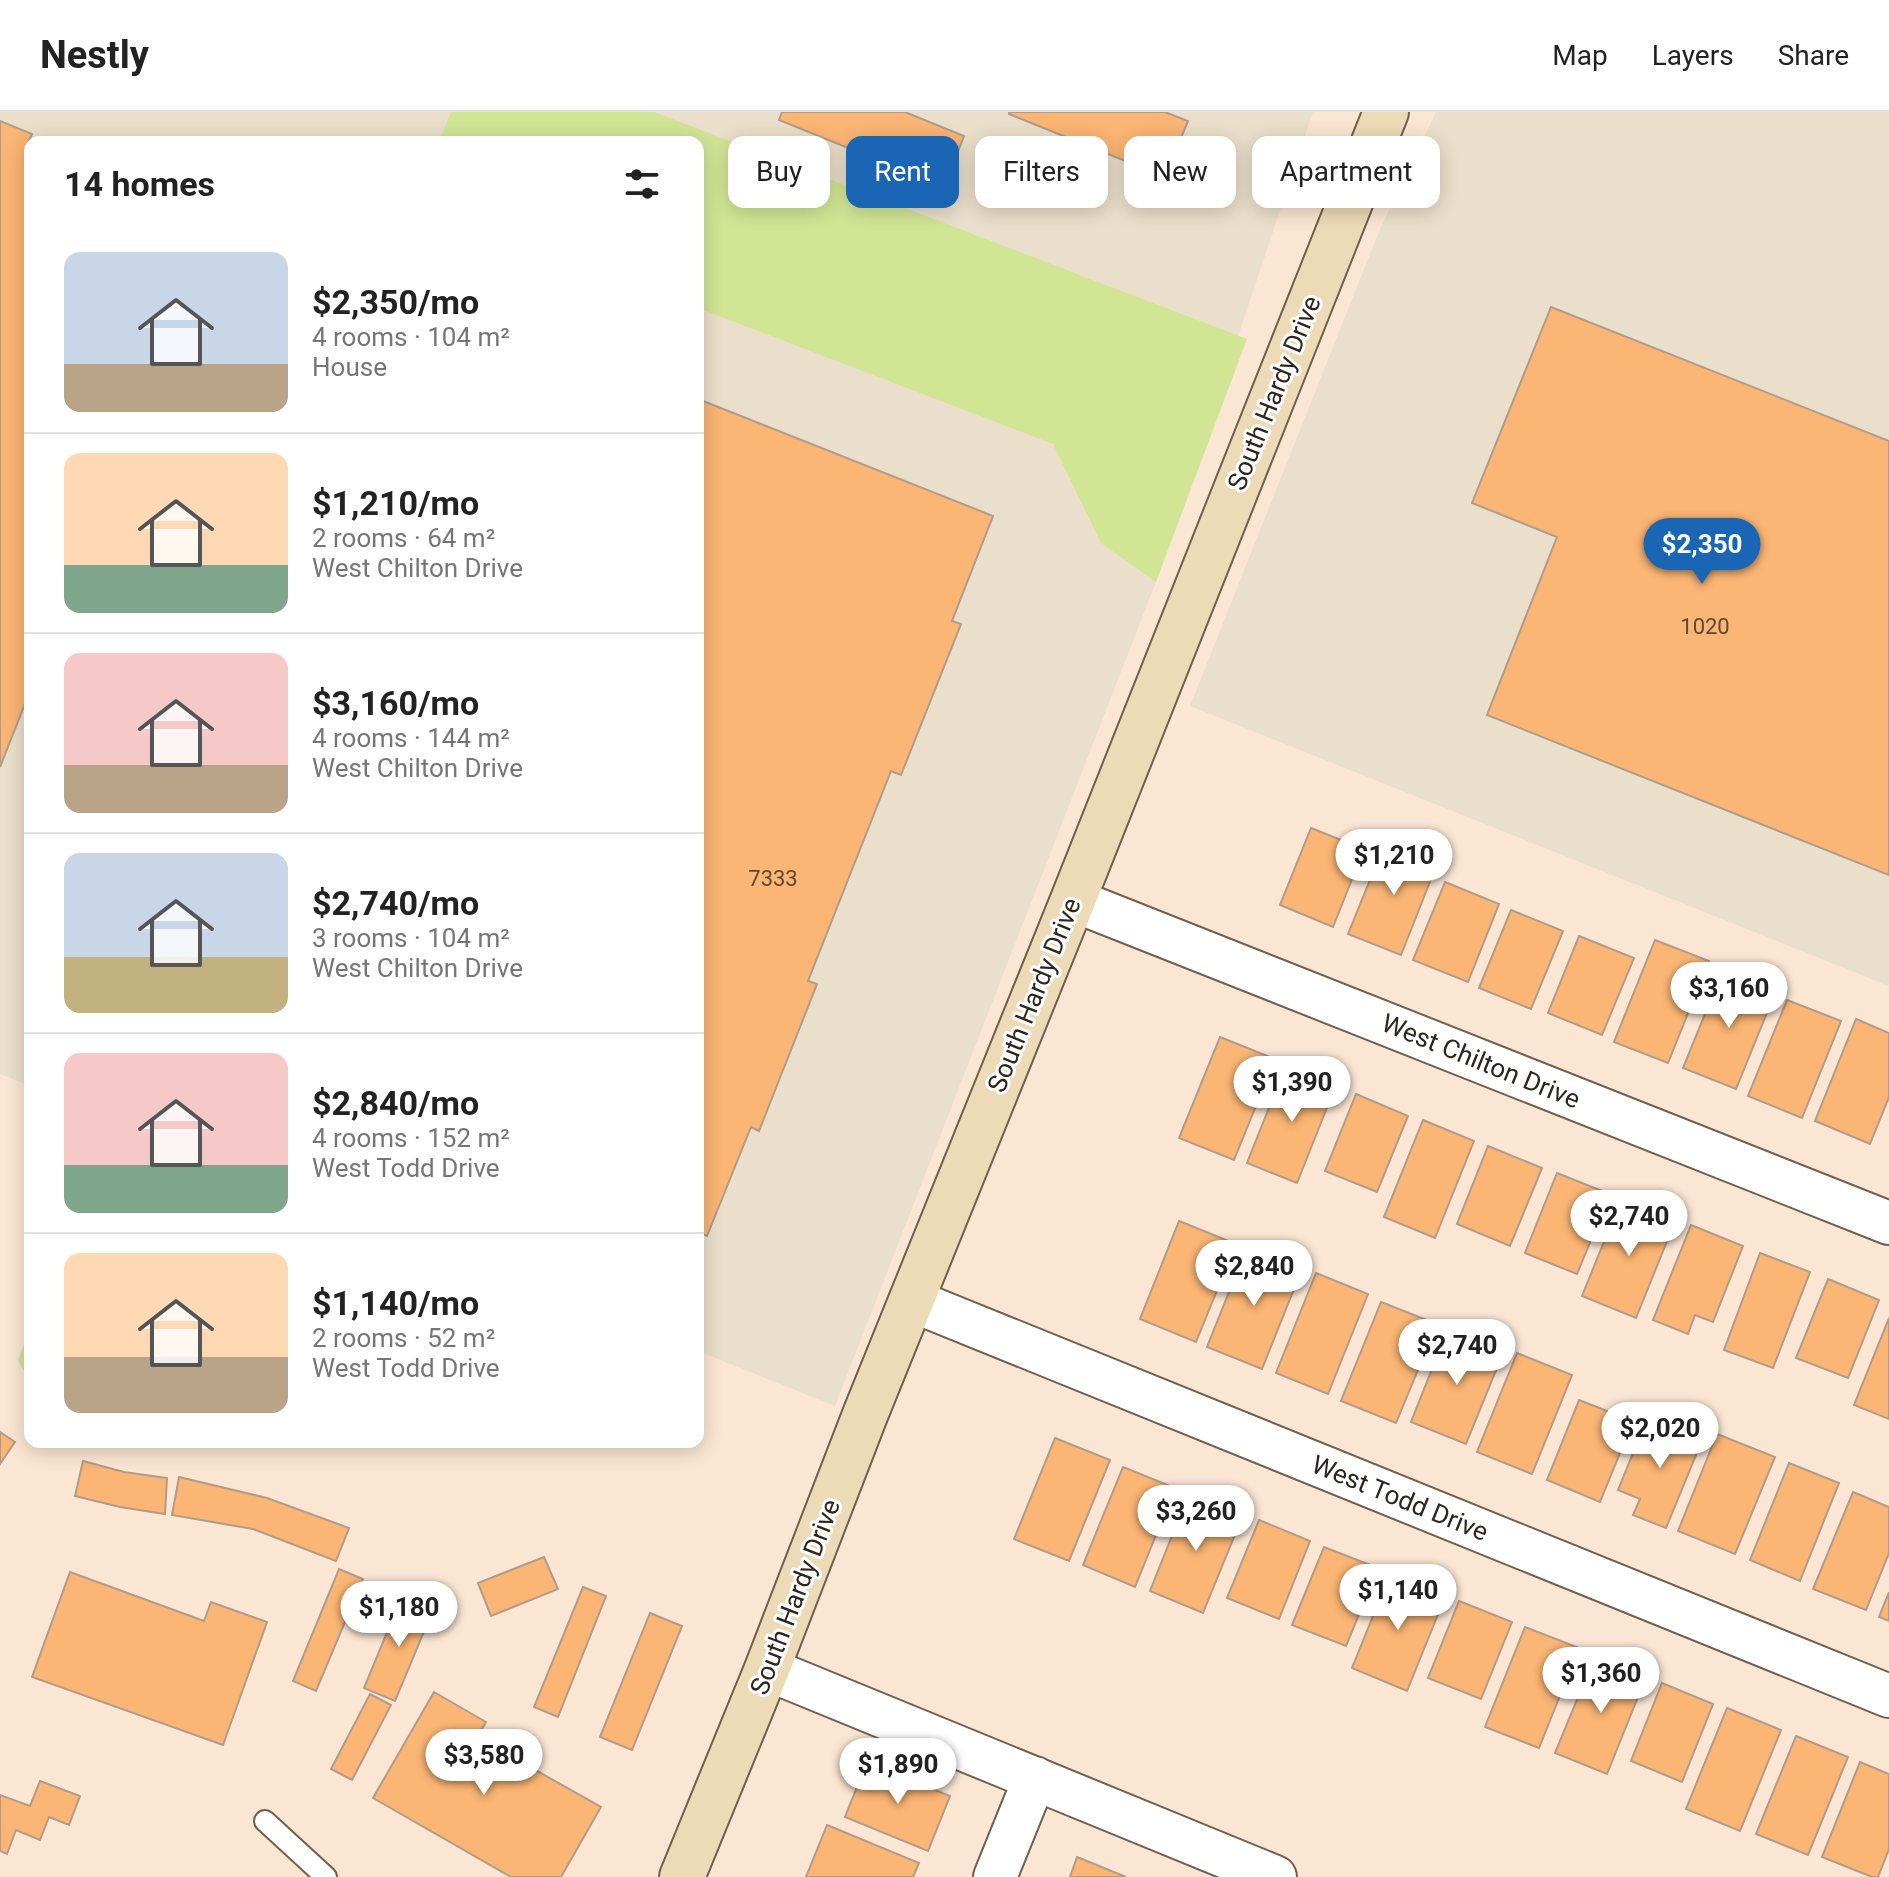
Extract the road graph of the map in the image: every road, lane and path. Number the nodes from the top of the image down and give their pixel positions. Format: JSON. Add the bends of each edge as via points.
{"nodes":[{"id":1,"x":1386,"y":112,"type":"edge"},
{"id":2,"x":1073,"y":900,"type":"junction"},
{"id":3,"x":1889,"y":1223,"type":"edge"},
{"id":4,"x":911,"y":1300,"type":"junction"},
{"id":5,"x":767,"y":1669,"type":"junction"},
{"id":6,"x":1889,"y":1696,"type":"edge"},
{"id":7,"x":1035,"y":1778,"type":"junction"},
{"id":8,"x":265,"y":1821,"type":"dead end"},
{"id":9,"x":326,"y":1877,"type":"edge"},
{"id":10,"x":682,"y":1877,"type":"edge"},
{"id":11,"x":995,"y":1877,"type":"edge"},
{"id":12,"x":1275,"y":1877,"type":"edge"}],
"edges":[{"from":1,"to":2,"type":"street","name":"South Hardy Drive"},
{"from":2,"to":3,"type":"street","name":"West Chilton Drive"},
{"from":2,"to":4,"type":"street","name":"South Hardy Drive"},
{"from":4,"to":5,"type":"street","name":"South Hardy Drive"},
{"from":4,"to":6,"type":"street","name":"West Todd Drive"},
{"from":5,"to":7,"type":"street"},
{"from":5,"to":10,"type":"street","name":"South Hardy Drive"},
{"from":7,"to":11,"type":"street"},
{"from":7,"to":12,"type":"street"},
{"from":8,"to":9,"type":"lane"}]}
